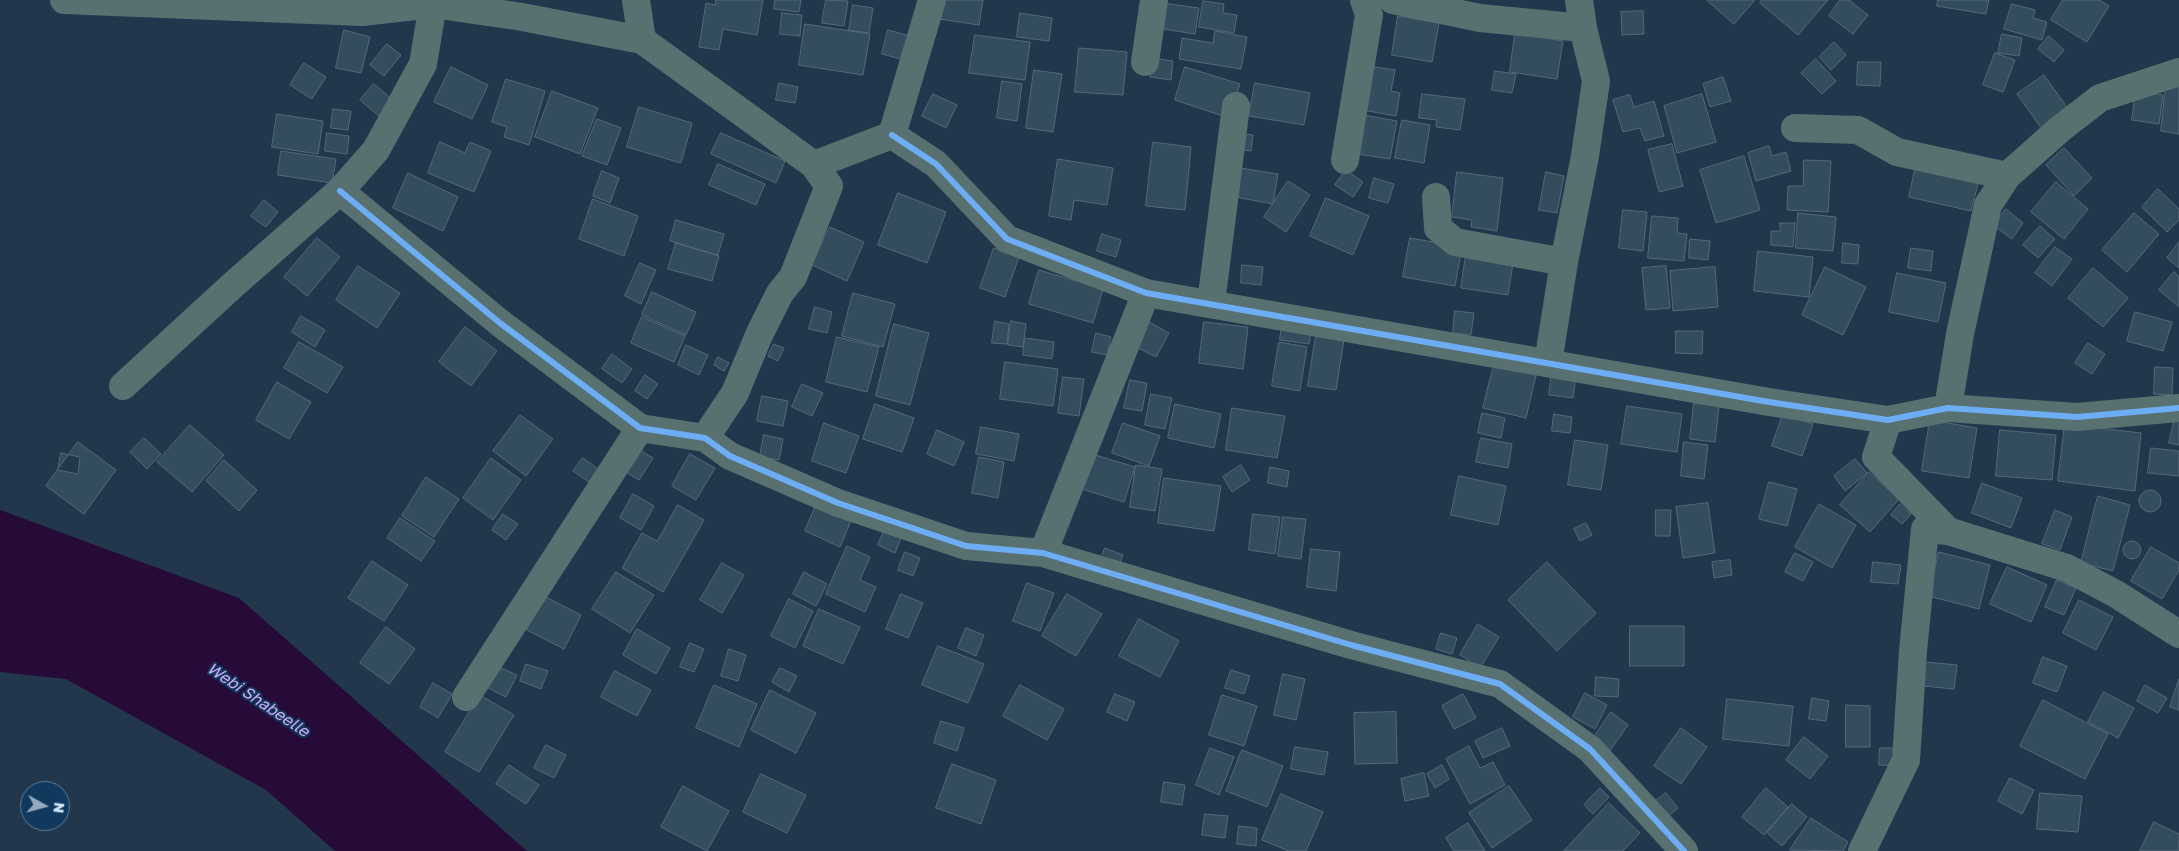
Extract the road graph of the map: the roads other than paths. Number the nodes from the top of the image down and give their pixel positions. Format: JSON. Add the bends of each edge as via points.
{"nodes":[{"id":1,"x":64,"y":0,"type":"edge"},
{"id":2,"x":636,"y":0,"type":"edge"},
{"id":3,"x":932,"y":0,"type":"edge"},
{"id":4,"x":1154,"y":0,"type":"edge"},
{"id":5,"x":1364,"y":0,"type":"edge"},
{"id":6,"x":1393,"y":0,"type":"edge"},
{"id":7,"x":1579,"y":0,"type":"edge"},
{"id":8,"x":432,"y":4,"type":"junction"},
{"id":9,"x":1583,"y":28,"type":"junction"},
{"id":10,"x":642,"y":40,"type":"junction"},
{"id":11,"x":1145,"y":62,"type":"dead end"},
{"id":12,"x":2179,"y":72,"type":"edge"},
{"id":13,"x":1236,"y":106,"type":"dead end"},
{"id":14,"x":1795,"y":128,"type":"dead end"},
{"id":15,"x":892,"y":135,"type":"junction"},
{"id":16,"x":1345,"y":160,"type":"dead end"},
{"id":17,"x":814,"y":165,"type":"junction"},
{"id":18,"x":2007,"y":176,"type":"junction"},
{"id":19,"x":340,"y":191,"type":"junction"},
{"id":20,"x":1436,"y":197,"type":"dead end"},
{"id":21,"x":1564,"y":262,"type":"junction"},
{"id":22,"x":1146,"y":293,"type":"junction"},
{"id":23,"x":1211,"y":303,"type":"junction"},
{"id":24,"x":1548,"y":363,"type":"junction"},
{"id":25,"x":123,"y":386,"type":"dead end"},
{"id":26,"x":1948,"y":408,"type":"junction"},
{"id":27,"x":2179,"y":408,"type":"edge"},
{"id":28,"x":1888,"y":420,"type":"junction"},
{"id":29,"x":640,"y":428,"type":"junction"},
{"id":30,"x":705,"y":438,"type":"junction"},
{"id":31,"x":1948,"y":532,"type":"junction"},
{"id":32,"x":1043,"y":553,"type":"junction"},
{"id":33,"x":2179,"y":634,"type":"edge"},
{"id":34,"x":466,"y":697,"type":"dead end"},
{"id":35,"x":1684,"y":851,"type":"edge"},
{"id":36,"x":1862,"y":851,"type":"edge"}],
"edges":[{"from":1,"to":8,"type":"street","via":[[362,12]]},
{"from":2,"to":10,"type":"street"},
{"from":3,"to":15,"type":"street"},
{"from":4,"to":11,"type":"street"},
{"from":5,"to":16,"type":"street","via":[[1369,15]]},
{"from":6,"to":9,"type":"street","via":[[1480,18]]},
{"from":7,"to":9,"type":"street"},
{"from":8,"to":10,"type":"street"},
{"from":8,"to":19,"type":"street","via":[[424,64],[376,150]]},
{"from":9,"to":21,"type":"street","via":[[1596,82]]},
{"from":10,"to":17,"type":"street"},
{"from":12,"to":18,"type":"street","via":[[2100,98]]},
{"from":13,"to":23,"type":"street"},
{"from":14,"to":18,"type":"street","via":[[1858,130],[1897,152]]},
{"from":15,"to":17,"type":"street"},
{"from":15,"to":22,"type":"street","via":[[936,164],[1007,239]]},
{"from":17,"to":30,"type":"street","via":[[829,186],[822,206],[793,277],[780,293],[735,393]]},
{"from":18,"to":26,"type":"street","via":[[1988,205],[1960,334]]},
{"from":19,"to":25,"type":"street"},
{"from":19,"to":29,"type":"street","via":[[500,323]]},
{"from":20,"to":21,"type":"street","via":[[1438,228],[1455,242]]},
{"from":21,"to":24,"type":"street"},
{"from":22,"to":23,"type":"street"},
{"from":22,"to":32,"type":"street"},
{"from":23,"to":24,"type":"street"},
{"from":24,"to":28,"type":"street"},
{"from":26,"to":27,"type":"street","via":[[2077,417]]},
{"from":26,"to":28,"type":"street"},
{"from":28,"to":31,"type":"street","via":[[1876,457]]},
{"from":29,"to":30,"type":"street"},
{"from":29,"to":34,"type":"street"},
{"from":30,"to":32,"type":"street","via":[[730,456],[838,503],[966,546]]},
{"from":31,"to":33,"type":"street","via":[[2067,568]]},
{"from":31,"to":36,"type":"street","via":[[1926,529],[1906,760]]},
{"from":32,"to":35,"type":"street","via":[[1351,645],[1500,684],[1590,749]]}]}
